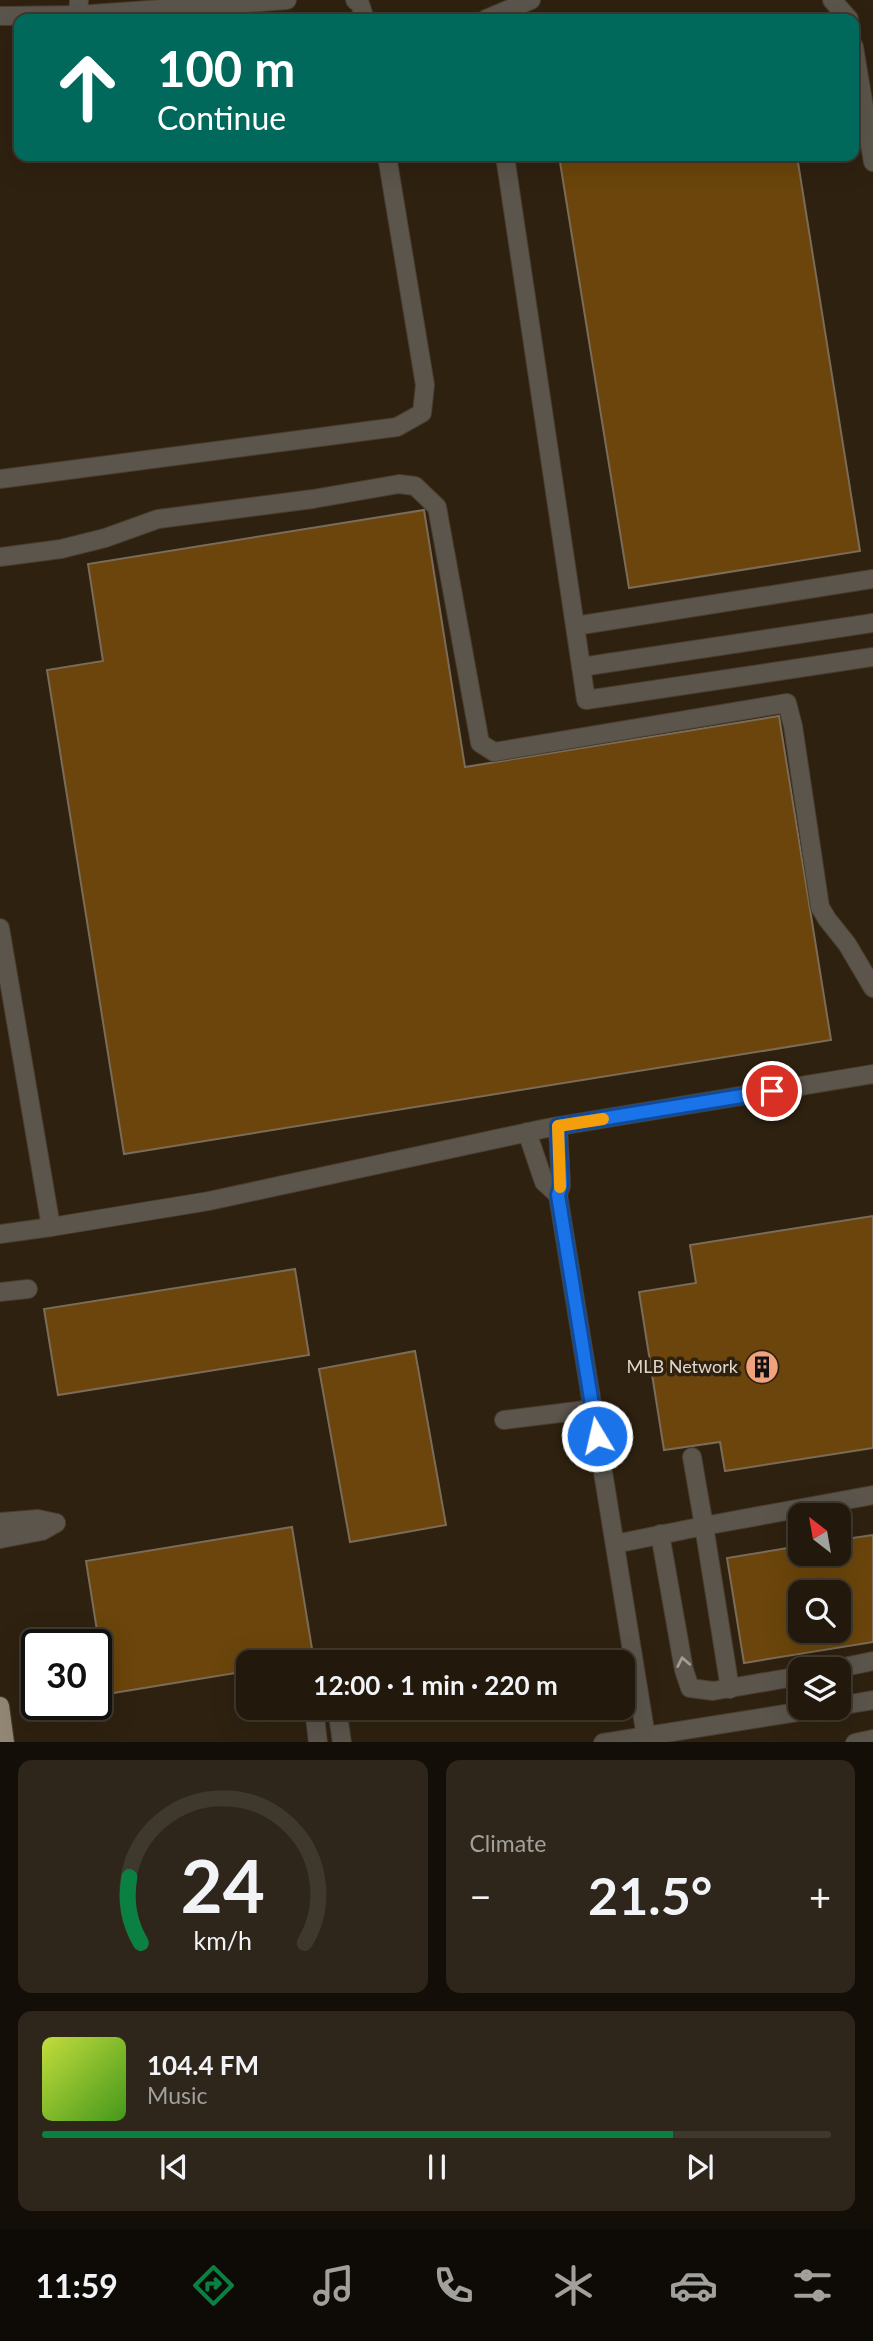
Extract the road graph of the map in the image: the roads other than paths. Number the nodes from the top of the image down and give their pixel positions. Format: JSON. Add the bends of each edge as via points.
{"nodes":[{"id":1,"x":288,"y":0,"type":"edge"},
{"id":2,"x":531,"y":0,"type":"edge"},
{"id":3,"x":832,"y":0,"type":"edge"},
{"id":4,"x":78,"y":8,"type":"edge"},
{"id":5,"x":20,"y":14,"type":"edge"},
{"id":6,"x":498,"y":14,"type":"edge"},
{"id":7,"x":845,"y":14,"type":"edge"},
{"id":8,"x":859,"y":77,"type":"edge"},
{"id":9,"x":388,"y":161,"type":"edge"},
{"id":10,"x":506,"y":161,"type":"edge"},
{"id":11,"x":873,"y":162,"type":"edge"},
{"id":12,"x":0,"y":479,"type":"edge"},
{"id":13,"x":0,"y":557,"type":"edge"},
{"id":14,"x":873,"y":579,"type":"edge"},
{"id":15,"x":873,"y":623,"type":"edge"},
{"id":16,"x":575,"y":626,"type":"junction"},
{"id":17,"x":873,"y":657,"type":"edge"},
{"id":18,"x":581,"y":667,"type":"junction"},
{"id":19,"x":0,"y":928,"type":"edge"},
{"id":20,"x":873,"y":988,"type":"edge"},
{"id":21,"x":873,"y":1074,"type":"edge"},
{"id":22,"x":558,"y":1126,"type":"junction"},
{"id":23,"x":527,"y":1132,"type":"junction"},
{"id":24,"x":558,"y":1195,"type":"junction"},
{"id":25,"x":51,"y":1227,"type":"junction"},
{"id":26,"x":0,"y":1234,"type":"edge"},
{"id":27,"x":28,"y":1289,"type":"dead end"},
{"id":28,"x":0,"y":1292,"type":"edge"},
{"id":29,"x":593,"y":1409,"type":"junction"},
{"id":30,"x":504,"y":1420,"type":"dead end"},
{"id":31,"x":692,"y":1457,"type":"dead end"},
{"id":32,"x":873,"y":1495,"type":"edge"},
{"id":33,"x":0,"y":1522,"type":"edge"},
{"id":34,"x":704,"y":1526,"type":"junction"},
{"id":35,"x":660,"y":1534,"type":"junction"},
{"id":36,"x":0,"y":1539,"type":"edge"},
{"id":37,"x":615,"y":1544,"type":"junction"},
{"id":38,"x":873,"y":1661,"type":"edge"},
{"id":39,"x":851,"y":1666,"type":"edge"},
{"id":40,"x":788,"y":1677,"type":"edge"},
{"id":41,"x":730,"y":1689,"type":"junction"},
{"id":42,"x":873,"y":1700,"type":"edge"},
{"id":43,"x":851,"y":1704,"type":"edge"},
{"id":44,"x":0,"y":1706,"type":"edge"},
{"id":45,"x":788,"y":1714,"type":"edge"},
{"id":46,"x":315,"y":1720,"type":"edge"},
{"id":47,"x":339,"y":1720,"type":"edge"},
{"id":48,"x":647,"y":1739,"type":"edge"},
{"id":49,"x":873,"y":1740,"type":"edge"},
{"id":50,"x":5,"y":1742,"type":"edge"},
{"id":51,"x":318,"y":1742,"type":"edge"},
{"id":52,"x":342,"y":1742,"type":"edge"},
{"id":53,"x":603,"y":1742,"type":"edge"},
{"id":54,"x":855,"y":1742,"type":"edge"}],
"edges":[{"from":1,"to":4,"type":"street"},
{"from":2,"to":6,"type":"street"},
{"from":3,"to":7,"type":"street"},
{"from":4,"to":5,"type":"street"},
{"from":8,"to":11,"type":"street"},
{"from":9,"to":12,"type":"street","via":[[425,385],[422,413],[397,427]]},
{"from":10,"to":16,"type":"street"},
{"from":13,"to":20,"type":"street","via":[[61,549],[158,519],[399,484],[415,486],[437,507],[480,743],[494,752],[787,704],[820,906]]},
{"from":14,"to":16,"type":"street"},
{"from":15,"to":18,"type":"street"},
{"from":16,"to":18,"type":"street"},
{"from":17,"to":18,"type":"street","via":[[586,700]]},
{"from":19,"to":25,"type":"street"},
{"from":21,"to":22,"type":"street"},
{"from":22,"to":23,"type":"street"},
{"from":22,"to":24,"type":"street"},
{"from":23,"to":24,"type":"street","via":[[544,1182]]},
{"from":23,"to":25,"type":"street","via":[[209,1201]]},
{"from":24,"to":29,"type":"street"},
{"from":25,"to":26,"type":"street"},
{"from":27,"to":28,"type":"street"},
{"from":29,"to":30,"type":"street"},
{"from":29,"to":37,"type":"street"},
{"from":31,"to":34,"type":"street"},
{"from":32,"to":34,"type":"street"},
{"from":33,"to":36,"type":"street","via":[[38,1519],[56,1523],[42,1531]]},
{"from":34,"to":35,"type":"street"},
{"from":34,"to":41,"type":"street"},
{"from":35,"to":37,"type":"street"},
{"from":41,"to":35,"type":"street","one_way":true,"via":[[690,1688]]},
{"from":37,"to":48,"type":"street"},
{"from":38,"to":39,"type":"street"},
{"from":40,"to":41,"type":"street"},
{"from":42,"to":43,"type":"street"},
{"from":44,"to":50,"type":"main road"},
{"from":45,"to":48,"type":"street"},
{"from":46,"to":51,"type":"street"},
{"from":47,"to":52,"type":"street"},
{"from":48,"to":53,"type":"street"},
{"from":49,"to":54,"type":"street"}]}
